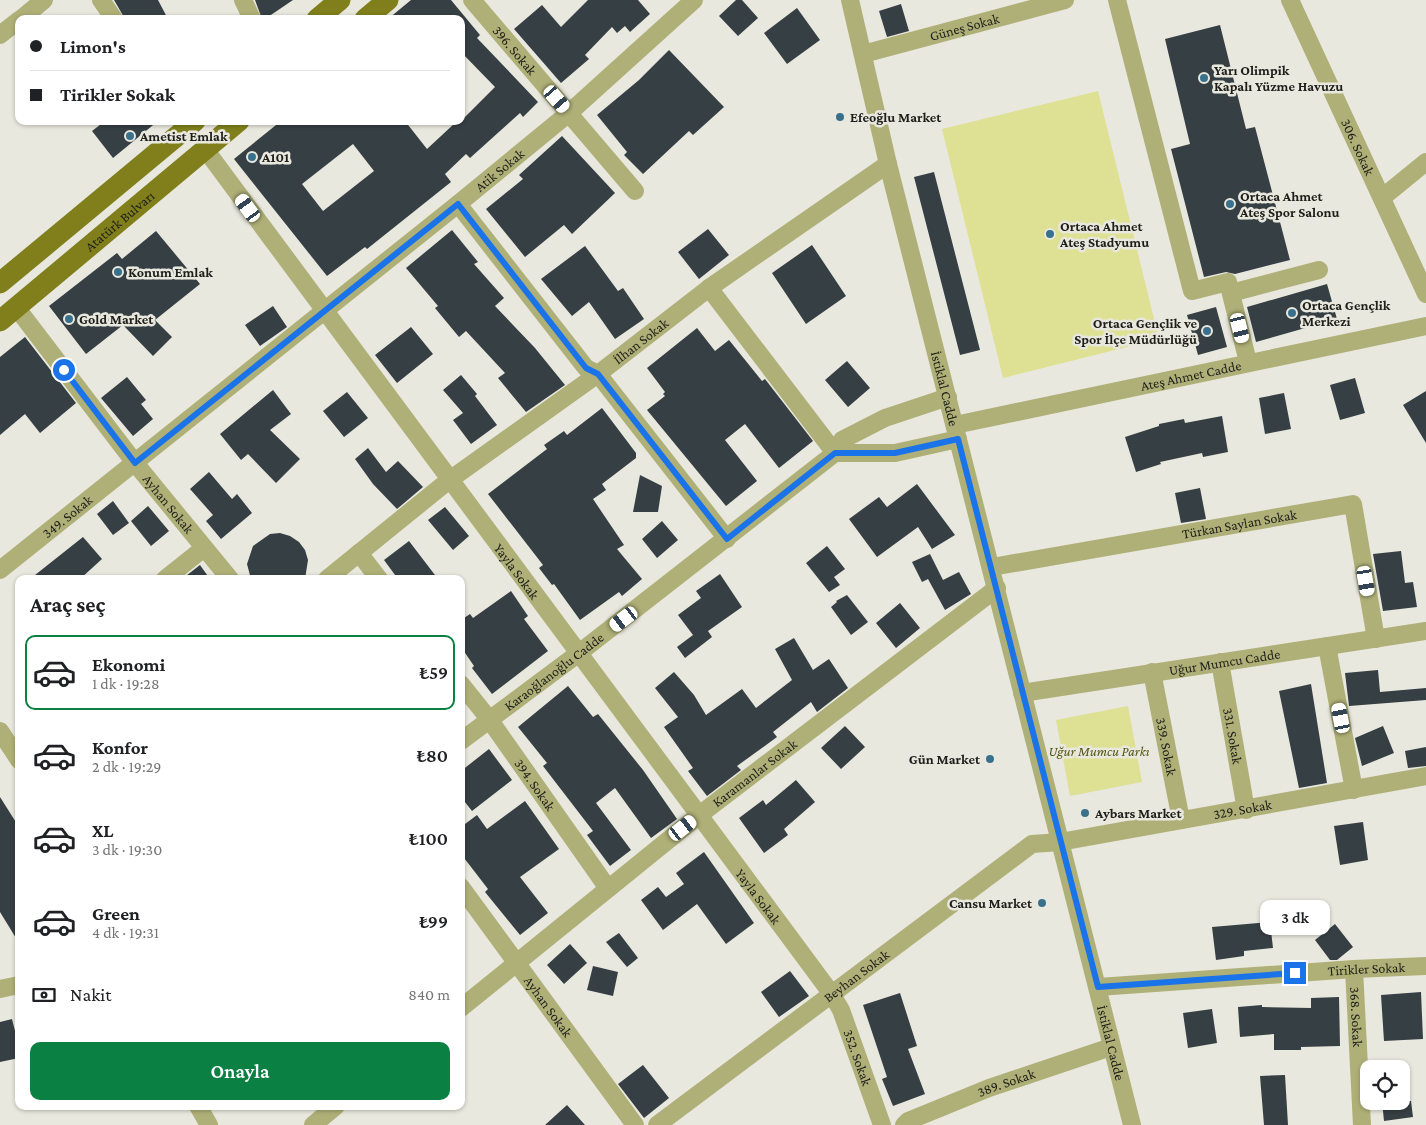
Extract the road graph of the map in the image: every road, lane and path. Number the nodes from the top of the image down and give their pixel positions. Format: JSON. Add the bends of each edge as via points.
{"nodes":[{"id":1,"x":44,"y":0,"type":"edge"},
{"id":2,"x":100,"y":0,"type":"edge"},
{"id":3,"x":243,"y":0,"type":"edge"},
{"id":4,"x":340,"y":0,"type":"edge"},
{"id":5,"x":388,"y":0,"type":"edge"},
{"id":6,"x":472,"y":0,"type":"edge"},
{"id":7,"x":694,"y":0,"type":"edge"},
{"id":8,"x":850,"y":0,"type":"edge"},
{"id":9,"x":1066,"y":0,"type":"edge"},
{"id":10,"x":1117,"y":0,"type":"edge"},
{"id":11,"x":1290,"y":0,"type":"edge"},
{"id":12,"x":26,"y":15,"type":"edge"},
{"id":13,"x":111,"y":15,"type":"edge"},
{"id":14,"x":250,"y":15,"type":"edge"},
{"id":15,"x":322,"y":15,"type":"edge"},
{"id":16,"x":370,"y":15,"type":"edge"},
{"id":17,"x":15,"y":24,"type":"edge"},
{"id":18,"x":0,"y":35,"type":"edge"},
{"id":19,"x":863,"y":54,"type":"junction"},
{"id":20,"x":569,"y":113,"type":"junction"},
{"id":21,"x":188,"y":125,"type":"edge"},
{"id":22,"x":234,"y":125,"type":"edge"},
{"id":23,"x":205,"y":149,"type":"junction"},
{"id":24,"x":1426,"y":162,"type":"edge"},
{"id":25,"x":888,"y":164,"type":"junction"},
{"id":26,"x":635,"y":191,"type":"dead end"},
{"id":27,"x":1383,"y":197,"type":"junction"},
{"id":28,"x":458,"y":204,"type":"junction"},
{"id":29,"x":1319,"y":270,"type":"dead end"},
{"id":30,"x":0,"y":282,"type":"edge"},
{"id":31,"x":709,"y":288,"type":"junction"},
{"id":32,"x":1231,"y":294,"type":"junction"},
{"id":33,"x":1426,"y":294,"type":"edge"},
{"id":34,"x":16,"y":308,"type":"junction"},
{"id":35,"x":324,"y":310,"type":"junction"},
{"id":36,"x":0,"y":321,"type":"edge"},
{"id":37,"x":1426,"y":326,"type":"edge"},
{"id":38,"x":1248,"y":362,"type":"junction"},
{"id":39,"x":598,"y":374,"type":"junction"},
{"id":40,"x":948,"y":397,"type":"junction"},
{"id":41,"x":957,"y":432,"type":"junction"},
{"id":42,"x":835,"y":453,"type":"junction"},
{"id":43,"x":135,"y":463,"type":"junction"},
{"id":44,"x":448,"y":481,"type":"junction"},
{"id":45,"x":727,"y":539,"type":"junction"},
{"id":46,"x":204,"y":548,"type":"junction"},
{"id":47,"x":359,"y":553,"type":"junction"},
{"id":48,"x":992,"y":567,"type":"junction"},
{"id":49,"x":0,"y":570,"type":"edge"},
{"id":50,"x":170,"y":575,"type":"edge"},
{"id":51,"x":227,"y":575,"type":"edge"},
{"id":52,"x":332,"y":575,"type":"edge"},
{"id":53,"x":376,"y":575,"type":"edge"},
{"id":54,"x":997,"y":588,"type":"junction"},
{"id":55,"x":1426,"y":632,"type":"edge"},
{"id":56,"x":1376,"y":639,"type":"junction"},
{"id":57,"x":1327,"y":646,"type":"junction"},
{"id":58,"x":579,"y":653,"type":"junction"},
{"id":59,"x":1220,"y":662,"type":"junction"},
{"id":60,"x":1152,"y":672,"type":"junction"},
{"id":61,"x":465,"y":689,"type":"edge"},
{"id":62,"x":1022,"y":693,"type":"junction"},
{"id":63,"x":489,"y":720,"type":"junction"},
{"id":64,"x":0,"y":731,"type":"edge"},
{"id":65,"x":465,"y":738,"type":"edge"},
{"id":66,"x":15,"y":754,"type":"edge"},
{"id":67,"x":1426,"y":776,"type":"edge"},
{"id":68,"x":1354,"y":790,"type":"junction"},
{"id":69,"x":1246,"y":810,"type":"junction"},
{"id":70,"x":698,"y":816,"type":"junction"},
{"id":71,"x":1181,"y":820,"type":"junction"},
{"id":72,"x":1060,"y":842,"type":"junction"},
{"id":73,"x":608,"y":887,"type":"junction"},
{"id":74,"x":465,"y":892,"type":"edge"},
{"id":75,"x":518,"y":963,"type":"junction"},
{"id":76,"x":1426,"y":966,"type":"edge"},
{"id":77,"x":1354,"y":969,"type":"junction"},
{"id":78,"x":15,"y":986,"type":"edge"},
{"id":79,"x":1098,"y":987,"type":"junction"},
{"id":80,"x":0,"y":989,"type":"edge"},
{"id":81,"x":831,"y":993,"type":"junction"},
{"id":82,"x":465,"y":1005,"type":"edge"},
{"id":83,"x":1111,"y":1047,"type":"junction"},
{"id":84,"x":200,"y":1110,"type":"edge"},
{"id":85,"x":331,"y":1110,"type":"edge"},
{"id":86,"x":209,"y":1125,"type":"edge"},
{"id":87,"x":313,"y":1125,"type":"edge"},
{"id":88,"x":635,"y":1125,"type":"edge"},
{"id":89,"x":657,"y":1125,"type":"edge"},
{"id":90,"x":882,"y":1125,"type":"edge"},
{"id":91,"x":904,"y":1125,"type":"edge"},
{"id":92,"x":1132,"y":1125,"type":"edge"},
{"id":93,"x":1362,"y":1125,"type":"edge"}],
"edges":[{"from":1,"to":12,"type":"street"},
{"from":2,"to":13,"type":"street"},
{"from":3,"to":14,"type":"street"},
{"from":4,"to":15,"type":"main road"},
{"from":5,"to":16,"type":"main road"},
{"from":6,"to":20,"type":"street","name":"396. Sokak"},
{"from":7,"to":20,"type":"street","name":"Atik Sokak"},
{"from":8,"to":19,"type":"street","name":"İstiklal Cadde"},
{"from":9,"to":19,"type":"street","name":"Güneş Sokak"},
{"from":10,"to":32,"type":"street","via":[[1192,292],[1228,282]]},
{"from":11,"to":27,"type":"street","name":"306. Sokak"},
{"from":17,"to":18,"type":"street"},
{"from":19,"to":25,"type":"street","name":"İstiklal Cadde"},
{"from":20,"to":26,"type":"street","name":"396. Sokak"},
{"from":20,"to":28,"type":"street","name":"Atik Sokak"},
{"from":21,"to":30,"type":"main road","name":"Atatürk Bulvarı"},
{"from":22,"to":23,"type":"main road","name":"Atatürk Bulvarı"},
{"from":23,"to":34,"type":"main road","name":"Atatürk Bulvarı"},
{"from":23,"to":35,"type":"street","name":"Yayla Sokak"},
{"from":24,"to":27,"type":"street"},
{"from":25,"to":31,"type":"street","name":"İlhan Sokak"},
{"from":25,"to":40,"type":"street","name":"İstiklal Cadde"},
{"from":27,"to":33,"type":"street","name":"306. Sokak"},
{"from":28,"to":35,"type":"street","name":"Atik Sokak"},
{"from":28,"to":39,"type":"street","via":[[586,368]]},
{"from":29,"to":32,"type":"street"},
{"from":31,"to":39,"type":"street","name":"İlhan Sokak"},
{"from":31,"to":42,"type":"street"},
{"from":32,"to":38,"type":"street"},
{"from":34,"to":36,"type":"main road","name":"Atatürk Bulvarı"},
{"from":34,"to":43,"type":"street","name":"Ayhan Sokak"},
{"from":35,"to":43,"type":"street","name":"Atik Sokak"},
{"from":35,"to":44,"type":"street","name":"Yayla Sokak"},
{"from":37,"to":38,"type":"street","name":"Ateş Ahmet Cadde"},
{"from":38,"to":41,"type":"street","name":"Ateş Ahmet Cadde"},
{"from":39,"to":44,"type":"street","name":"İlhan Sokak"},
{"from":39,"to":45,"type":"street"},
{"from":40,"to":41,"type":"street","name":"İstiklal Cadde"},
{"from":40,"to":42,"type":"street","name":"Karaoğlanoğlu Cadde","via":[[885,418],[842,440]]},
{"from":41,"to":42,"type":"street","via":[[895,453]]},
{"from":41,"to":48,"type":"street","name":"İstiklal Cadde"},
{"from":42,"to":45,"type":"street","name":"Karaoğlanoğlu Cadde"},
{"from":43,"to":46,"type":"street","name":"Ayhan Sokak"},
{"from":43,"to":49,"type":"street","name":"349. Sokak"},
{"from":44,"to":47,"type":"street","name":"İlhan Sokak"},
{"from":44,"to":58,"type":"street","name":"Yayla Sokak"},
{"from":45,"to":58,"type":"street","name":"Karaoğlanoğlu Cadde"},
{"from":46,"to":50,"type":"street"},
{"from":46,"to":51,"type":"street","name":"Ayhan Sokak"},
{"from":47,"to":52,"type":"street","name":"İlhan Sokak"},
{"from":47,"to":53,"type":"street"},
{"from":48,"to":54,"type":"street","name":"İstiklal Cadde"},
{"from":48,"to":56,"type":"street","name":"Türkan Saylan Sokak","via":[[1353,504]]},
{"from":54,"to":62,"type":"street","name":"İstiklal Cadde"},
{"from":54,"to":70,"type":"street","name":"Karamanlar Sokak"},
{"from":55,"to":56,"type":"street","name":"Uğur Mumcu Cadde"},
{"from":56,"to":57,"type":"street","name":"Uğur Mumcu Cadde"},
{"from":57,"to":59,"type":"street","name":"Uğur Mumcu Cadde"},
{"from":57,"to":68,"type":"street"},
{"from":58,"to":63,"type":"street","name":"Karaoğlanoğlu Cadde"},
{"from":58,"to":70,"type":"street","name":"Yayla Sokak"},
{"from":59,"to":60,"type":"street","name":"Uğur Mumcu Cadde"},
{"from":59,"to":69,"type":"street","name":"331. Sokak"},
{"from":60,"to":62,"type":"street","name":"Uğur Mumcu Cadde"},
{"from":60,"to":71,"type":"street","name":"339. Sokak"},
{"from":61,"to":63,"type":"street","name":"394. Sokak"},
{"from":62,"to":72,"type":"street","name":"İstiklal Cadde"},
{"from":63,"to":65,"type":"street","name":"Karaoğlanoğlu Cadde"},
{"from":63,"to":73,"type":"street","name":"394. Sokak"},
{"from":64,"to":66,"type":"street"},
{"from":67,"to":68,"type":"street","name":"329. Sokak"},
{"from":68,"to":69,"type":"street","name":"329. Sokak"},
{"from":69,"to":71,"type":"street","name":"329. Sokak"},
{"from":70,"to":73,"type":"street","name":"Karamanlar Sokak"},
{"from":70,"to":81,"type":"street","name":"Yayla Sokak"},
{"from":71,"to":72,"type":"street","name":"329. Sokak"},
{"from":72,"to":79,"type":"street","name":"İstiklal Cadde"},
{"from":72,"to":81,"type":"street","name":"Beyhan Sokak","via":[[1032,844]]},
{"from":73,"to":75,"type":"street","name":"Karamanlar Sokak"},
{"from":74,"to":75,"type":"street","name":"Ayhan Sokak"},
{"from":75,"to":82,"type":"street","name":"Karamanlar Sokak"},
{"from":75,"to":88,"type":"street","name":"Ayhan Sokak"},
{"from":76,"to":77,"type":"street","name":"Tirikler Sokak"},
{"from":77,"to":79,"type":"street","name":"Tirikler Sokak"},
{"from":77,"to":93,"type":"street","name":"368. Sokak"},
{"from":78,"to":80,"type":"street"},
{"from":79,"to":83,"type":"street","name":"İstiklal Cadde"},
{"from":81,"to":89,"type":"street","name":"Beyhan Sokak"},
{"from":81,"to":90,"type":"street","name":"352. Sokak","via":[[841,1010]]},
{"from":83,"to":91,"type":"street","name":"389. Sokak","via":[[989,1088]]},
{"from":83,"to":92,"type":"street","name":"İstiklal Cadde"},
{"from":84,"to":86,"type":"street"},
{"from":85,"to":87,"type":"street"}]}
